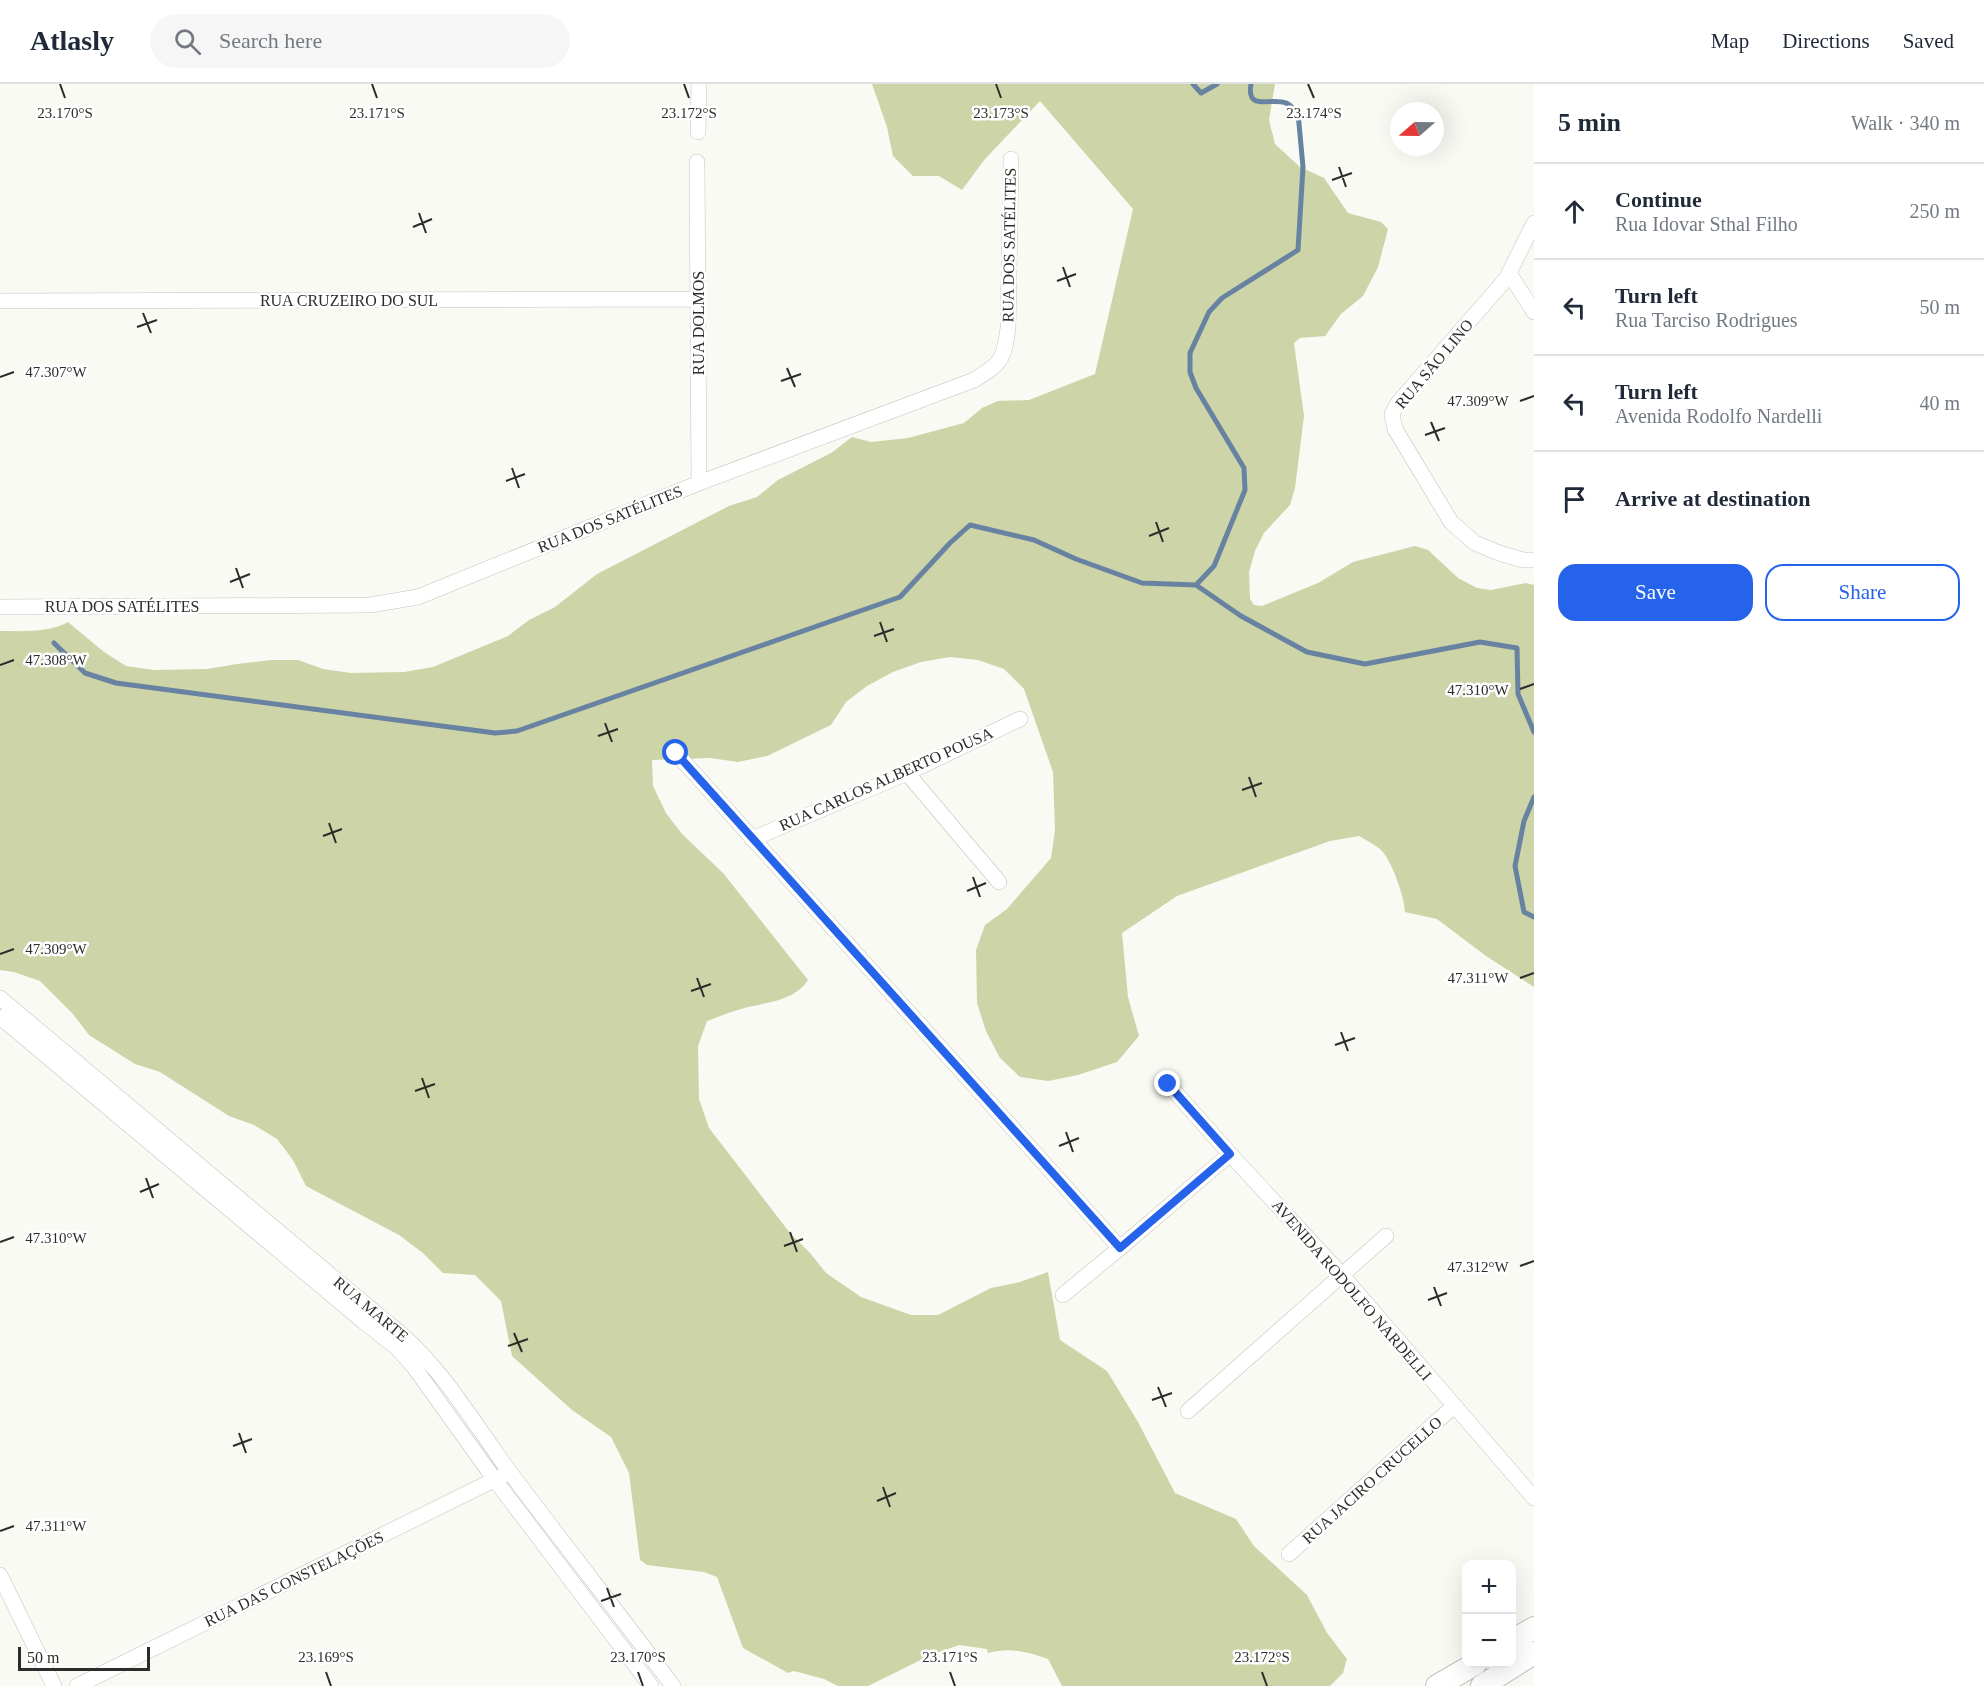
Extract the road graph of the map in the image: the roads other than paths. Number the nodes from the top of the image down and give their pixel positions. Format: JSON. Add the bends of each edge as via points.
{"nodes":[{"id":1,"x":699,"y":84,"type":"edge"},
{"id":2,"x":698,"y":132,"type":"dead end"},
{"id":3,"x":1011,"y":159,"type":"dead end"},
{"id":4,"x":697,"y":162,"type":"dead end"},
{"id":5,"x":1534,"y":223,"type":"edge"},
{"id":6,"x":1509,"y":273,"type":"junction"},
{"id":7,"x":698,"y":299,"type":"junction"},
{"id":8,"x":0,"y":301,"type":"edge"},
{"id":9,"x":1534,"y":312,"type":"edge"},
{"id":10,"x":699,"y":483,"type":"junction"},
{"id":11,"x":1534,"y":560,"type":"edge"},
{"id":12,"x":0,"y":607,"type":"edge"},
{"id":13,"x":1020,"y":719,"type":"dead end"},
{"id":14,"x":676,"y":753,"type":"dead end"},
{"id":15,"x":906,"y":773,"type":"junction"},
{"id":16,"x":752,"y":839,"type":"junction"},
{"id":17,"x":999,"y":882,"type":"dead end"},
{"id":18,"x":0,"y":998,"type":"edge"},
{"id":19,"x":0,"y":1017,"type":"edge"},
{"id":20,"x":1168,"y":1084,"type":"dead end"},
{"id":21,"x":1230,"y":1154,"type":"junction"},
{"id":22,"x":1386,"y":1236,"type":"dead end"},
{"id":23,"x":1120,"y":1248,"type":"junction"},
{"id":24,"x":1341,"y":1274,"type":"junction"},
{"id":25,"x":1063,"y":1295,"type":"dead end"},
{"id":26,"x":1454,"y":1407,"type":"junction"},
{"id":27,"x":1188,"y":1412,"type":"dead end"},
{"id":28,"x":510,"y":1472,"type":"junction"},
{"id":29,"x":495,"y":1480,"type":"junction"},
{"id":30,"x":1534,"y":1497,"type":"edge"},
{"id":31,"x":1289,"y":1554,"type":"dead end"},
{"id":32,"x":0,"y":1575,"type":"edge"},
{"id":33,"x":1534,"y":1628,"type":"edge"},
{"id":34,"x":1516,"y":1639,"type":"edge"},
{"id":35,"x":1534,"y":1653,"type":"edge"},
{"id":36,"x":1467,"y":1668,"type":"edge"},
{"id":37,"x":54,"y":1686,"type":"edge"},
{"id":38,"x":77,"y":1686,"type":"edge"},
{"id":39,"x":651,"y":1686,"type":"edge"},
{"id":40,"x":673,"y":1686,"type":"edge"},
{"id":41,"x":1437,"y":1686,"type":"edge"},
{"id":42,"x":1482,"y":1686,"type":"edge"}],
"edges":[{"from":1,"to":2,"type":"street"},
{"from":3,"to":10,"type":"street","name":"RUA DOS SATÉLITES","via":[[1008,328],[1005,352],[995,368],[974,380]]},
{"from":4,"to":7,"type":"street","name":"RUA DOLMOS"},
{"from":5,"to":6,"type":"street","name":"RUA SÃO LINO"},
{"from":6,"to":9,"type":"street"},
{"from":6,"to":11,"type":"street","name":"RUA SÃO LINO","via":[[1392,414],[1395,429],[1451,522],[1475,543],[1523,560]]},
{"from":7,"to":8,"type":"street","name":"RUA CRUZEIRO DO SUL"},
{"from":7,"to":10,"type":"street","name":"RUA DOLMOS"},
{"from":10,"to":12,"type":"street","name":"RUA DOS SATÉLITES","via":[[418,597],[370,605]]},
{"from":13,"to":15,"type":"street","name":"RUA CARLOS ALBERTO POUSA"},
{"from":14,"to":16,"type":"street"},
{"from":15,"to":16,"type":"street","name":"RUA CARLOS ALBERTO POUSA"},
{"from":15,"to":17,"type":"street"},
{"from":16,"to":23,"type":"street"},
{"from":18,"to":28,"type":"street","name":"RUA MARTE","via":[[406,1336],[439,1374]]},
{"from":19,"to":29,"type":"street","name":"RUA MARTE","via":[[396,1347]]},
{"from":20,"to":21,"type":"street","name":"AVENIDA RODOLFO NARDELLI"},
{"from":21,"to":23,"type":"street"},
{"from":21,"to":24,"type":"street","name":"AVENIDA RODOLFO NARDELLI"},
{"from":22,"to":24,"type":"street"},
{"from":23,"to":25,"type":"street"},
{"from":24,"to":26,"type":"street","name":"AVENIDA RODOLFO NARDELLI"},
{"from":24,"to":27,"type":"street"},
{"from":26,"to":30,"type":"street","name":"AVENIDA RODOLFO NARDELLI"},
{"from":26,"to":31,"type":"street","name":"RUA JACIRO CRUCELLO"},
{"from":28,"to":29,"type":"street","name":"RUA DAS CONSTELAÇÕES"},
{"from":28,"to":40,"type":"street","name":"RUA MARTE"},
{"from":29,"to":38,"type":"street","name":"RUA DAS CONSTELAÇÕES"},
{"from":29,"to":39,"type":"street","name":"RUA MARTE"},
{"from":32,"to":37,"type":"street"},
{"from":33,"to":34,"type":"main road"},
{"from":35,"to":42,"type":"main road"},
{"from":36,"to":41,"type":"main road"}]}
